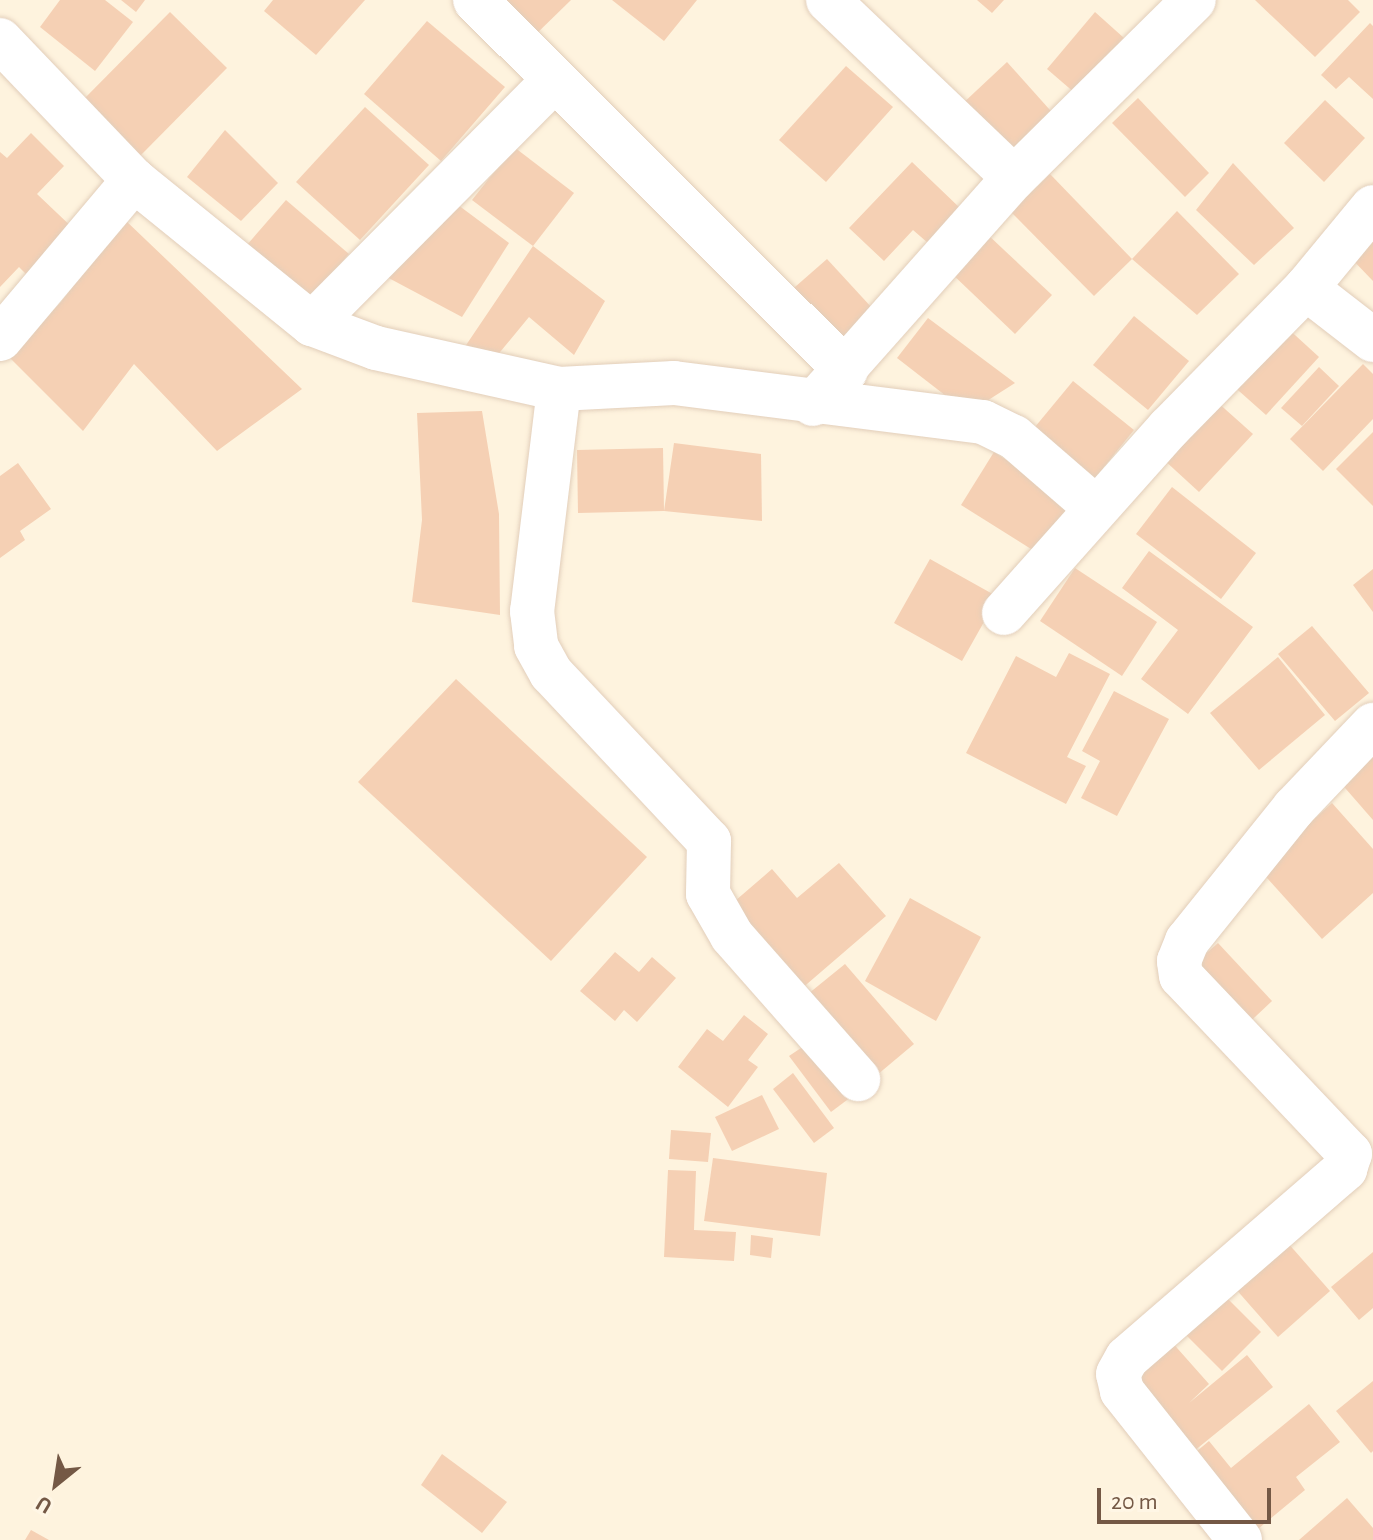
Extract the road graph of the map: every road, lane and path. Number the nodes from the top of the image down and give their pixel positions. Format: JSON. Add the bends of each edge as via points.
{"nodes":[{"id":1,"x":475,"y":0,"type":"edge"},
{"id":2,"x":828,"y":0,"type":"edge"},
{"id":3,"x":1174,"y":7,"type":"edge"},
{"id":4,"x":0,"y":40,"type":"edge"},
{"id":5,"x":554,"y":80,"type":"junction"},
{"id":6,"x":1014,"y":178,"type":"junction"},
{"id":7,"x":134,"y":180,"type":"junction"},
{"id":8,"x":1373,"y":207,"type":"edge"},
{"id":9,"x":1306,"y":288,"type":"junction"},
{"id":10,"x":312,"y":324,"type":"junction"},
{"id":11,"x":0,"y":339,"type":"edge"},
{"id":12,"x":1373,"y":340,"type":"edge"},
{"id":13,"x":846,"y":370,"type":"junction"},
{"id":14,"x":559,"y":389,"type":"junction"},
{"id":15,"x":813,"y":404,"type":"junction"},
{"id":16,"x":1096,"y":508,"type":"junction"},
{"id":17,"x":1004,"y":613,"type":"dead end"},
{"id":18,"x":1373,"y":725,"type":"edge"},
{"id":19,"x":858,"y":1079,"type":"dead end"},
{"id":20,"x":1240,"y":1540,"type":"edge"}],
"edges":[{"from":1,"to":5,"type":"street"},
{"from":2,"to":6,"type":"street"},
{"from":3,"to":6,"type":"street"},
{"from":4,"to":7,"type":"street"},
{"from":5,"to":10,"type":"street"},
{"from":5,"to":13,"type":"street"},
{"from":6,"to":13,"type":"street"},
{"from":7,"to":10,"type":"street"},
{"from":7,"to":11,"type":"street"},
{"from":8,"to":9,"type":"street"},
{"from":9,"to":12,"type":"street"},
{"from":9,"to":16,"type":"street"},
{"from":10,"to":14,"type":"street","via":[[376,348]]},
{"from":13,"to":15,"type":"street"},
{"from":14,"to":15,"type":"street","via":[[674,383]]},
{"from":14,"to":19,"type":"street","via":[[532,611],[536,646],[551,673],[709,841],[708,894],[732,936]]},
{"from":15,"to":16,"type":"street","via":[[983,422],[1014,437]]},
{"from":16,"to":17,"type":"street"},
{"from":18,"to":20,"type":"street","via":[[1294,808],[1187,941],[1179,961],[1181,976],[1350,1154],[1345,1169],[1127,1358],[1118,1374],[1122,1391]]}]}
